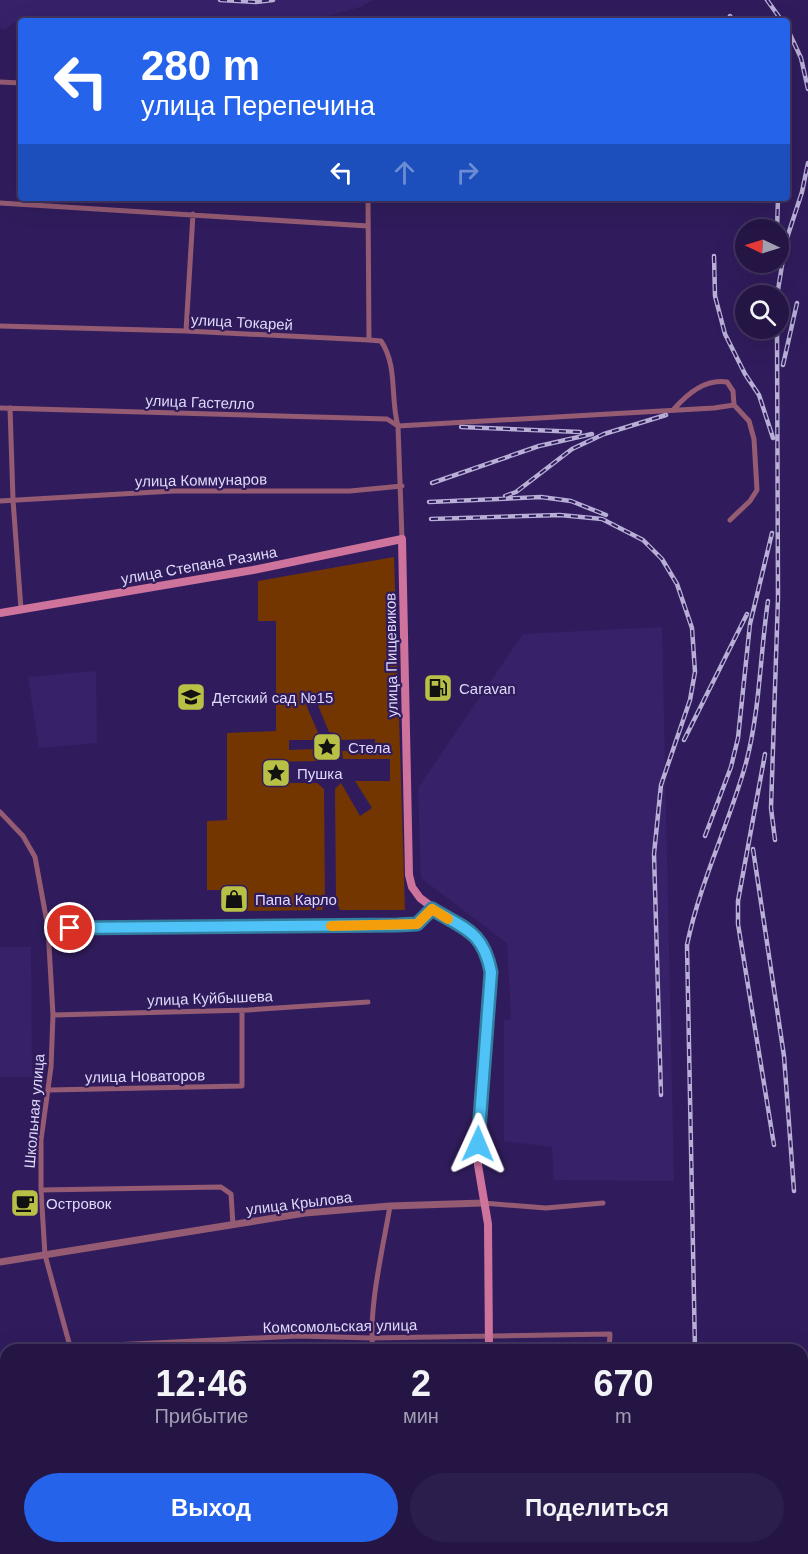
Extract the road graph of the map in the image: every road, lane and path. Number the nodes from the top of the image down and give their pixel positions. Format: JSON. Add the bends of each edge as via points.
{"nodes":[{"id":1,"x":0,"y":82,"type":"edge"},
{"id":2,"x":18,"y":83,"type":"edge"},
{"id":3,"x":369,"y":201,"type":"edge"},
{"id":4,"x":0,"y":203,"type":"edge"},
{"id":5,"x":193,"y":214,"type":"junction"},
{"id":6,"x":368,"y":225,"type":"junction"},
{"id":7,"x":0,"y":326,"type":"edge"},
{"id":8,"x":186,"y":331,"type":"junction"},
{"id":9,"x":369,"y":340,"type":"junction"},
{"id":10,"x":734,"y":405,"type":"junction"},
{"id":11,"x":0,"y":408,"type":"edge"},
{"id":12,"x":10,"y":408,"type":"junction"},
{"id":13,"x":674,"y":410,"type":"junction"},
{"id":14,"x":398,"y":426,"type":"junction"},
{"id":15,"x":402,"y":486,"type":"junction"},
{"id":16,"x":13,"y":500,"type":"junction"},
{"id":17,"x":0,"y":501,"type":"edge"},
{"id":18,"x":729,"y":520,"type":"dead end"},
{"id":19,"x":402,"y":539,"type":"junction"},
{"id":20,"x":21,"y":609,"type":"junction"},
{"id":21,"x":0,"y":613,"type":"edge"},
{"id":22,"x":0,"y":812,"type":"edge"},
{"id":23,"x":432,"y":909,"type":"junction"},
{"id":24,"x":48,"y":928,"type":"junction"},
{"id":25,"x":368,"y":1002,"type":"dead end"},
{"id":26,"x":242,"y":1010,"type":"junction"},
{"id":27,"x":53,"y":1015,"type":"junction"},
{"id":28,"x":49,"y":1090,"type":"junction"},
{"id":29,"x":41,"y":1190,"type":"junction"},
{"id":30,"x":483,"y":1203,"type":"junction"},
{"id":31,"x":603,"y":1203,"type":"dead end"},
{"id":32,"x":390,"y":1206,"type":"junction"},
{"id":33,"x":233,"y":1225,"type":"junction"},
{"id":34,"x":45,"y":1255,"type":"junction"},
{"id":35,"x":0,"y":1262,"type":"edge"},
{"id":36,"x":489,"y":1336,"type":"junction"},
{"id":37,"x":372,"y":1338,"type":"junction"},
{"id":38,"x":70,"y":1344,"type":"edge"},
{"id":39,"x":184,"y":1344,"type":"edge"},
{"id":40,"x":372,"y":1344,"type":"edge"},
{"id":41,"x":489,"y":1344,"type":"edge"},
{"id":42,"x":609,"y":1344,"type":"edge"}],
"edges":[{"from":1,"to":2,"type":"street"},
{"from":3,"to":6,"type":"street"},
{"from":4,"to":5,"type":"street"},
{"from":5,"to":6,"type":"street"},
{"from":5,"to":8,"type":"street"},
{"from":6,"to":9,"type":"street"},
{"from":7,"to":8,"type":"street","name":"улица Токарей"},
{"from":8,"to":9,"type":"street","name":"улица Токарей"},
{"from":9,"to":14,"type":"street","name":"улица Пищевиков","via":[[381,341],[391,363]]},
{"from":10,"to":13,"type":"street","name":"улица Гастелло"},
{"from":10,"to":13,"type":"street","via":[[733,391],[727,382],[716,380],[685,397]]},
{"from":10,"to":18,"type":"street","via":[[749,421],[754,439],[757,490]]},
{"from":11,"to":12,"type":"street","name":"улица Гастелло"},
{"from":12,"to":14,"type":"street","name":"улица Гастелло","via":[[387,419]]},
{"from":12,"to":16,"type":"street"},
{"from":13,"to":14,"type":"street","name":"улица Гастелло"},
{"from":14,"to":15,"type":"street","name":"улица Пищевиков"},
{"from":15,"to":16,"type":"street","name":"улица Коммунаров","via":[[350,491],[173,491]]},
{"from":15,"to":19,"type":"street","name":"улица Пищевиков"},
{"from":16,"to":17,"type":"street","name":"улица Коммунаров"},
{"from":16,"to":20,"type":"street"},
{"from":19,"to":20,"type":"main road","name":"улица Степана Разина","via":[[253,570]]},
{"from":19,"to":23,"type":"main road","name":"улица Пищевиков","via":[[409,875],[412,887]]},
{"from":20,"to":21,"type":"main road","name":"улица Степана Разина"},
{"from":22,"to":24,"type":"street","name":"Школьная улица","via":[[23,836],[35,857]]},
{"from":23,"to":24,"type":"street","via":[[417,924],[397,925]]},
{"from":23,"to":30,"type":"main road","name":"улица Пищевиков","via":[[484,946],[491,972],[478,1123]]},
{"from":24,"to":27,"type":"street","name":"Школьная улица"},
{"from":25,"to":26,"type":"street","name":"улица Куйбышева"},
{"from":26,"to":27,"type":"street","name":"улица Куйбышева"},
{"from":26,"to":28,"type":"street","name":"улица Новаторов","via":[[242,1086]]},
{"from":27,"to":28,"type":"street","name":"Школьная улица"},
{"from":28,"to":29,"type":"street","name":"Школьная улица"},
{"from":29,"to":33,"type":"street","via":[[221,1187],[231,1194]]},
{"from":29,"to":34,"type":"street","name":"Школьная улица"},
{"from":30,"to":31,"type":"street","name":"улица Крылова","via":[[546,1208]]},
{"from":30,"to":32,"type":"street","name":"улица Крылова"},
{"from":30,"to":36,"type":"main road","name":"улица Пищевиков","via":[[488,1224]]},
{"from":32,"to":33,"type":"street","name":"улица Крылова","via":[[305,1213]]},
{"from":32,"to":37,"type":"street"},
{"from":33,"to":34,"type":"street","name":"улица Крылова"},
{"from":34,"to":35,"type":"street","name":"улица Крылова"},
{"from":34,"to":38,"type":"street","name":"Школьная улица"},
{"from":36,"to":37,"type":"street","name":"Комсомольская улица"},
{"from":36,"to":41,"type":"main road","name":"улица Пищевиков"},
{"from":36,"to":42,"type":"street","name":"Комсомольская улица","via":[[610,1334]]},
{"from":37,"to":39,"type":"street","name":"Комсомольская улица","via":[[298,1336]]},
{"from":37,"to":40,"type":"street"}]}
